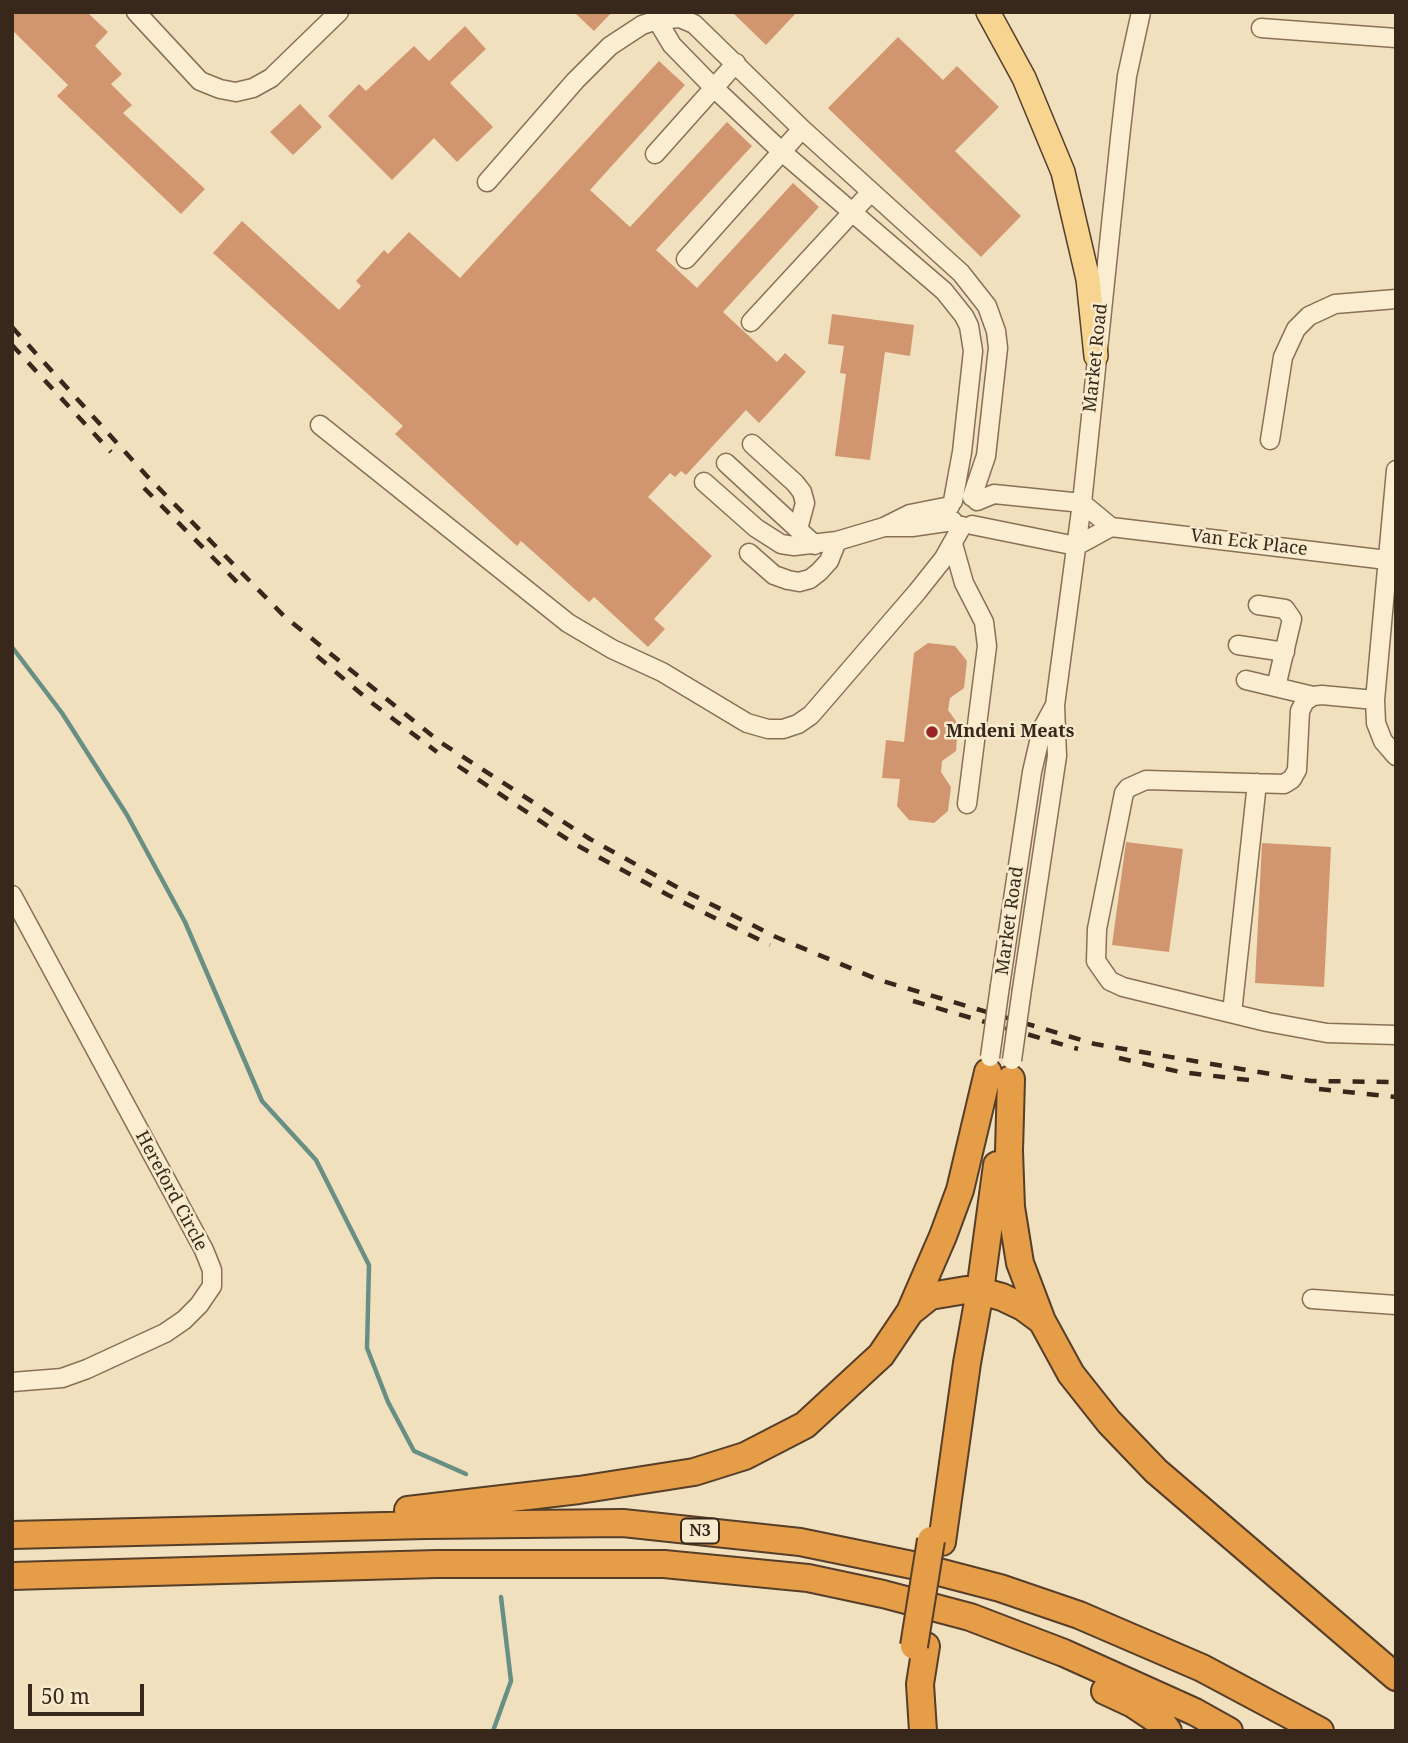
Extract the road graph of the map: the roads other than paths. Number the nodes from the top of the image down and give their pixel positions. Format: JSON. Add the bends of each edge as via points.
{"nodes":[{"id":1,"x":136,"y":12,"type":"edge"},
{"id":2,"x":339,"y":12,"type":"edge"},
{"id":3,"x":988,"y":12,"type":"edge"},
{"id":4,"x":1140,"y":12,"type":"edge"},
{"id":5,"x":657,"y":20,"type":"junction"},
{"id":6,"x":1261,"y":28,"type":"dead end"},
{"id":7,"x":1396,"y":38,"type":"edge"},
{"id":8,"x":736,"y":63,"type":"junction"},
{"id":9,"x":713,"y":88,"type":"junction"},
{"id":10,"x":802,"y":129,"type":"junction"},
{"id":11,"x":780,"y":150,"type":"junction"},
{"id":12,"x":654,"y":154,"type":"dead end"},
{"id":13,"x":487,"y":182,"type":"dead end"},
{"id":14,"x":870,"y":193,"type":"junction"},
{"id":15,"x":854,"y":213,"type":"junction"},
{"id":16,"x":686,"y":259,"type":"dead end"},
{"id":17,"x":1396,"y":299,"type":"edge"},
{"id":18,"x":751,"y":322,"type":"dead end"},
{"id":19,"x":1096,"y":356,"type":"junction"},
{"id":20,"x":970,"y":387,"type":"junction"},
{"id":21,"x":994,"y":391,"type":"junction"},
{"id":22,"x":320,"y":425,"type":"dead end"},
{"id":23,"x":1270,"y":440,"type":"dead end"},
{"id":24,"x":752,"y":444,"type":"dead end"},
{"id":25,"x":726,"y":463,"type":"dead end"},
{"id":26,"x":1396,"y":470,"type":"edge"},
{"id":27,"x":704,"y":482,"type":"dead end"},
{"id":28,"x":974,"y":499,"type":"junction"},
{"id":29,"x":1082,"y":503,"type":"junction"},
{"id":30,"x":958,"y":516,"type":"junction"},
{"id":31,"x":1111,"y":527,"type":"junction"},
{"id":32,"x":798,"y":529,"type":"junction"},
{"id":33,"x":837,"y":541,"type":"junction"},
{"id":34,"x":953,"y":544,"type":"junction"},
{"id":35,"x":815,"y":545,"type":"junction"},
{"id":36,"x":1076,"y":546,"type":"junction"},
{"id":37,"x":750,"y":553,"type":"dead end"},
{"id":38,"x":1390,"y":571,"type":"edge"},
{"id":39,"x":1258,"y":605,"type":"dead end"},
{"id":40,"x":1238,"y":645,"type":"dead end"},
{"id":41,"x":1285,"y":652,"type":"junction"},
{"id":42,"x":1246,"y":680,"type":"dead end"},
{"id":43,"x":1276,"y":687,"type":"junction"},
{"id":44,"x":1313,"y":696,"type":"junction"},
{"id":45,"x":1375,"y":700,"type":"junction"},
{"id":46,"x":1055,"y":705,"type":"junction"},
{"id":47,"x":1396,"y":756,"type":"edge"},
{"id":48,"x":1257,"y":783,"type":"junction"},
{"id":49,"x":967,"y":804,"type":"dead end"},
{"id":50,"x":12,"y":895,"type":"edge"},
{"id":51,"x":1232,"y":1013,"type":"junction"},
{"id":52,"x":1396,"y":1035,"type":"edge"},
{"id":53,"x":1000,"y":1067,"type":"junction"},
{"id":54,"x":973,"y":1291,"type":"junction"},
{"id":55,"x":1312,"y":1299,"type":"dead end"},
{"id":56,"x":1396,"y":1305,"type":"edge"},
{"id":57,"x":910,"y":1311,"type":"junction"},
{"id":58,"x":1042,"y":1321,"type":"junction"},
{"id":59,"x":12,"y":1382,"type":"edge"},
{"id":60,"x":43,"y":1534,"type":"junction"},
{"id":61,"x":12,"y":1535,"type":"edge"},
{"id":62,"x":936,"y":1541,"type":"junction"},
{"id":63,"x":12,"y":1576,"type":"edge"},
{"id":64,"x":883,"y":1594,"type":"junction"},
{"id":65,"x":920,"y":1646,"type":"junction"},
{"id":66,"x":1396,"y":1677,"type":"edge"},
{"id":67,"x":913,"y":1731,"type":"edge"},
{"id":68,"x":923,"y":1731,"type":"edge"},
{"id":69,"x":1168,"y":1731,"type":"edge"},
{"id":70,"x":1229,"y":1731,"type":"edge"},
{"id":71,"x":1320,"y":1731,"type":"edge"}],
"edges":[{"from":1,"to":2,"type":"street","via":[[200,81],[236,92],[271,78]]},
{"from":3,"to":19,"type":"main road","via":[[1024,78],[1063,172],[1088,279]]},
{"from":4,"to":19,"type":"street","name":"Market Road","via":[[1128,76]]},
{"from":5,"to":8,"type":"street","via":[[680,18],[694,23]]},
{"from":5,"to":9,"type":"street","via":[[672,45]]},
{"from":5,"to":13,"type":"street","via":[[610,46]]},
{"from":6,"to":7,"type":"street"},
{"from":8,"to":9,"type":"street"},
{"from":8,"to":10,"type":"street"},
{"from":9,"to":11,"type":"street"},
{"from":9,"to":12,"type":"street"},
{"from":10,"to":11,"type":"street"},
{"from":10,"to":14,"type":"street"},
{"from":11,"to":15,"type":"street"},
{"from":11,"to":16,"type":"street"},
{"from":14,"to":15,"type":"street"},
{"from":14,"to":21,"type":"street","via":[[961,273],[987,306],[998,348]]},
{"from":15,"to":18,"type":"street"},
{"from":15,"to":20,"type":"street","via":[[958,307],[969,326],[972,344]]},
{"from":17,"to":23,"type":"street","via":[[1335,304],[1309,316],[1296,329],[1283,356]]},
{"from":19,"to":29,"type":"street","name":"Market Road"},
{"from":20,"to":21,"type":"street"},
{"from":20,"to":30,"type":"street"},
{"from":21,"to":28,"type":"street","via":[[986,456]]},
{"from":22,"to":34,"type":"street","via":[[568,623],[747,723],[768,729],[783,729],[811,715]]},
{"from":24,"to":32,"type":"street","via":[[802,492],[805,503]]},
{"from":25,"to":32,"type":"street"},
{"from":26,"to":38,"type":"street"},
{"from":27,"to":35,"type":"street","via":[[755,528],[781,544]]},
{"from":28,"to":29,"type":"street","via":[[994,494]]},
{"from":28,"to":30,"type":"street","via":[[962,496]]},
{"from":28,"to":30,"type":"street","via":[[979,517]]},
{"from":29,"to":31,"type":"street"},
{"from":29,"to":36,"type":"street","name":"Market Road"},
{"from":30,"to":33,"type":"street","via":[[912,527],[884,527]]},
{"from":30,"to":34,"type":"street"},
{"from":30,"to":36,"type":"street"},
{"from":31,"to":36,"type":"street"},
{"from":31,"to":38,"type":"street","name":"Van Eck Place"},
{"from":32,"to":35,"type":"street"},
{"from":33,"to":35,"type":"street"},
{"from":33,"to":37,"type":"street","via":[[819,572],[799,582],[774,575]]},
{"from":34,"to":49,"type":"street","via":[[964,583],[984,622],[988,646]]},
{"from":36,"to":46,"type":"street","name":"Market Road"},
{"from":38,"to":45,"type":"street"},
{"from":39,"to":41,"type":"street","via":[[1289,612],[1292,619]]},
{"from":40,"to":41,"type":"street"},
{"from":41,"to":43,"type":"street"},
{"from":42,"to":43,"type":"street"},
{"from":43,"to":44,"type":"street"},
{"from":44,"to":45,"type":"street"},
{"from":44,"to":48,"type":"street","via":[[1300,711],[1297,770],[1292,779],[1284,784]]},
{"from":45,"to":47,"type":"street","via":[[1383,741]]},
{"from":46,"to":53,"type":"street","name":"Market Road","bridge":true,"via":[[1057,756],[1022,989]]},
{"from":46,"to":53,"type":"street","name":"Market Road","bridge":true,"via":[[1042,729],[1032,772],[1000,986]]},
{"from":48,"to":51,"type":"street"},
{"from":48,"to":51,"type":"street","via":[[1146,780],[1128,788],[1097,929],[1096,961],[1110,981]]},
{"from":50,"to":59,"type":"street","name":"Hereford Circle","via":[[212,1270],[212,1286],[199,1305],[165,1333],[62,1378]]},
{"from":51,"to":52,"type":"street","via":[[1327,1033]]},
{"from":53,"to":54,"type":"highway"},
{"from":53,"to":57,"type":"highway","via":[[960,1190]]},
{"from":53,"to":58,"type":"highway","via":[[1020,1263]]},
{"from":54,"to":57,"type":"highway","via":[[930,1296]]},
{"from":54,"to":58,"type":"highway","via":[[1002,1297]]},
{"from":54,"to":62,"type":"highway","via":[[967,1363]]},
{"from":54,"to":62,"type":"highway","via":[[960,1311]]},
{"from":55,"to":56,"type":"street"},
{"from":57,"to":60,"type":"highway","via":[[881,1355],[805,1426],[745,1456],[694,1472],[382,1514]]},
{"from":58,"to":66,"type":"highway","via":[[1071,1374],[1156,1471]]},
{"from":60,"to":61,"type":"highway","number":"N3"},
{"from":60,"to":71,"type":"highway","number":"N3","via":[[623,1523],[800,1542],[1000,1588],[1079,1615],[1202,1668]]},
{"from":62,"to":65,"type":"highway"},
{"from":63,"to":64,"type":"highway","number":"N3","via":[[436,1564],[664,1564],[808,1578]]},
{"from":64,"to":69,"type":"highway","via":[[1133,1704]]},
{"from":64,"to":70,"type":"highway","number":"N3","via":[[970,1618],[1064,1653]]},
{"from":65,"to":67,"type":"highway","via":[[910,1686]]},
{"from":65,"to":68,"type":"highway"}]}
